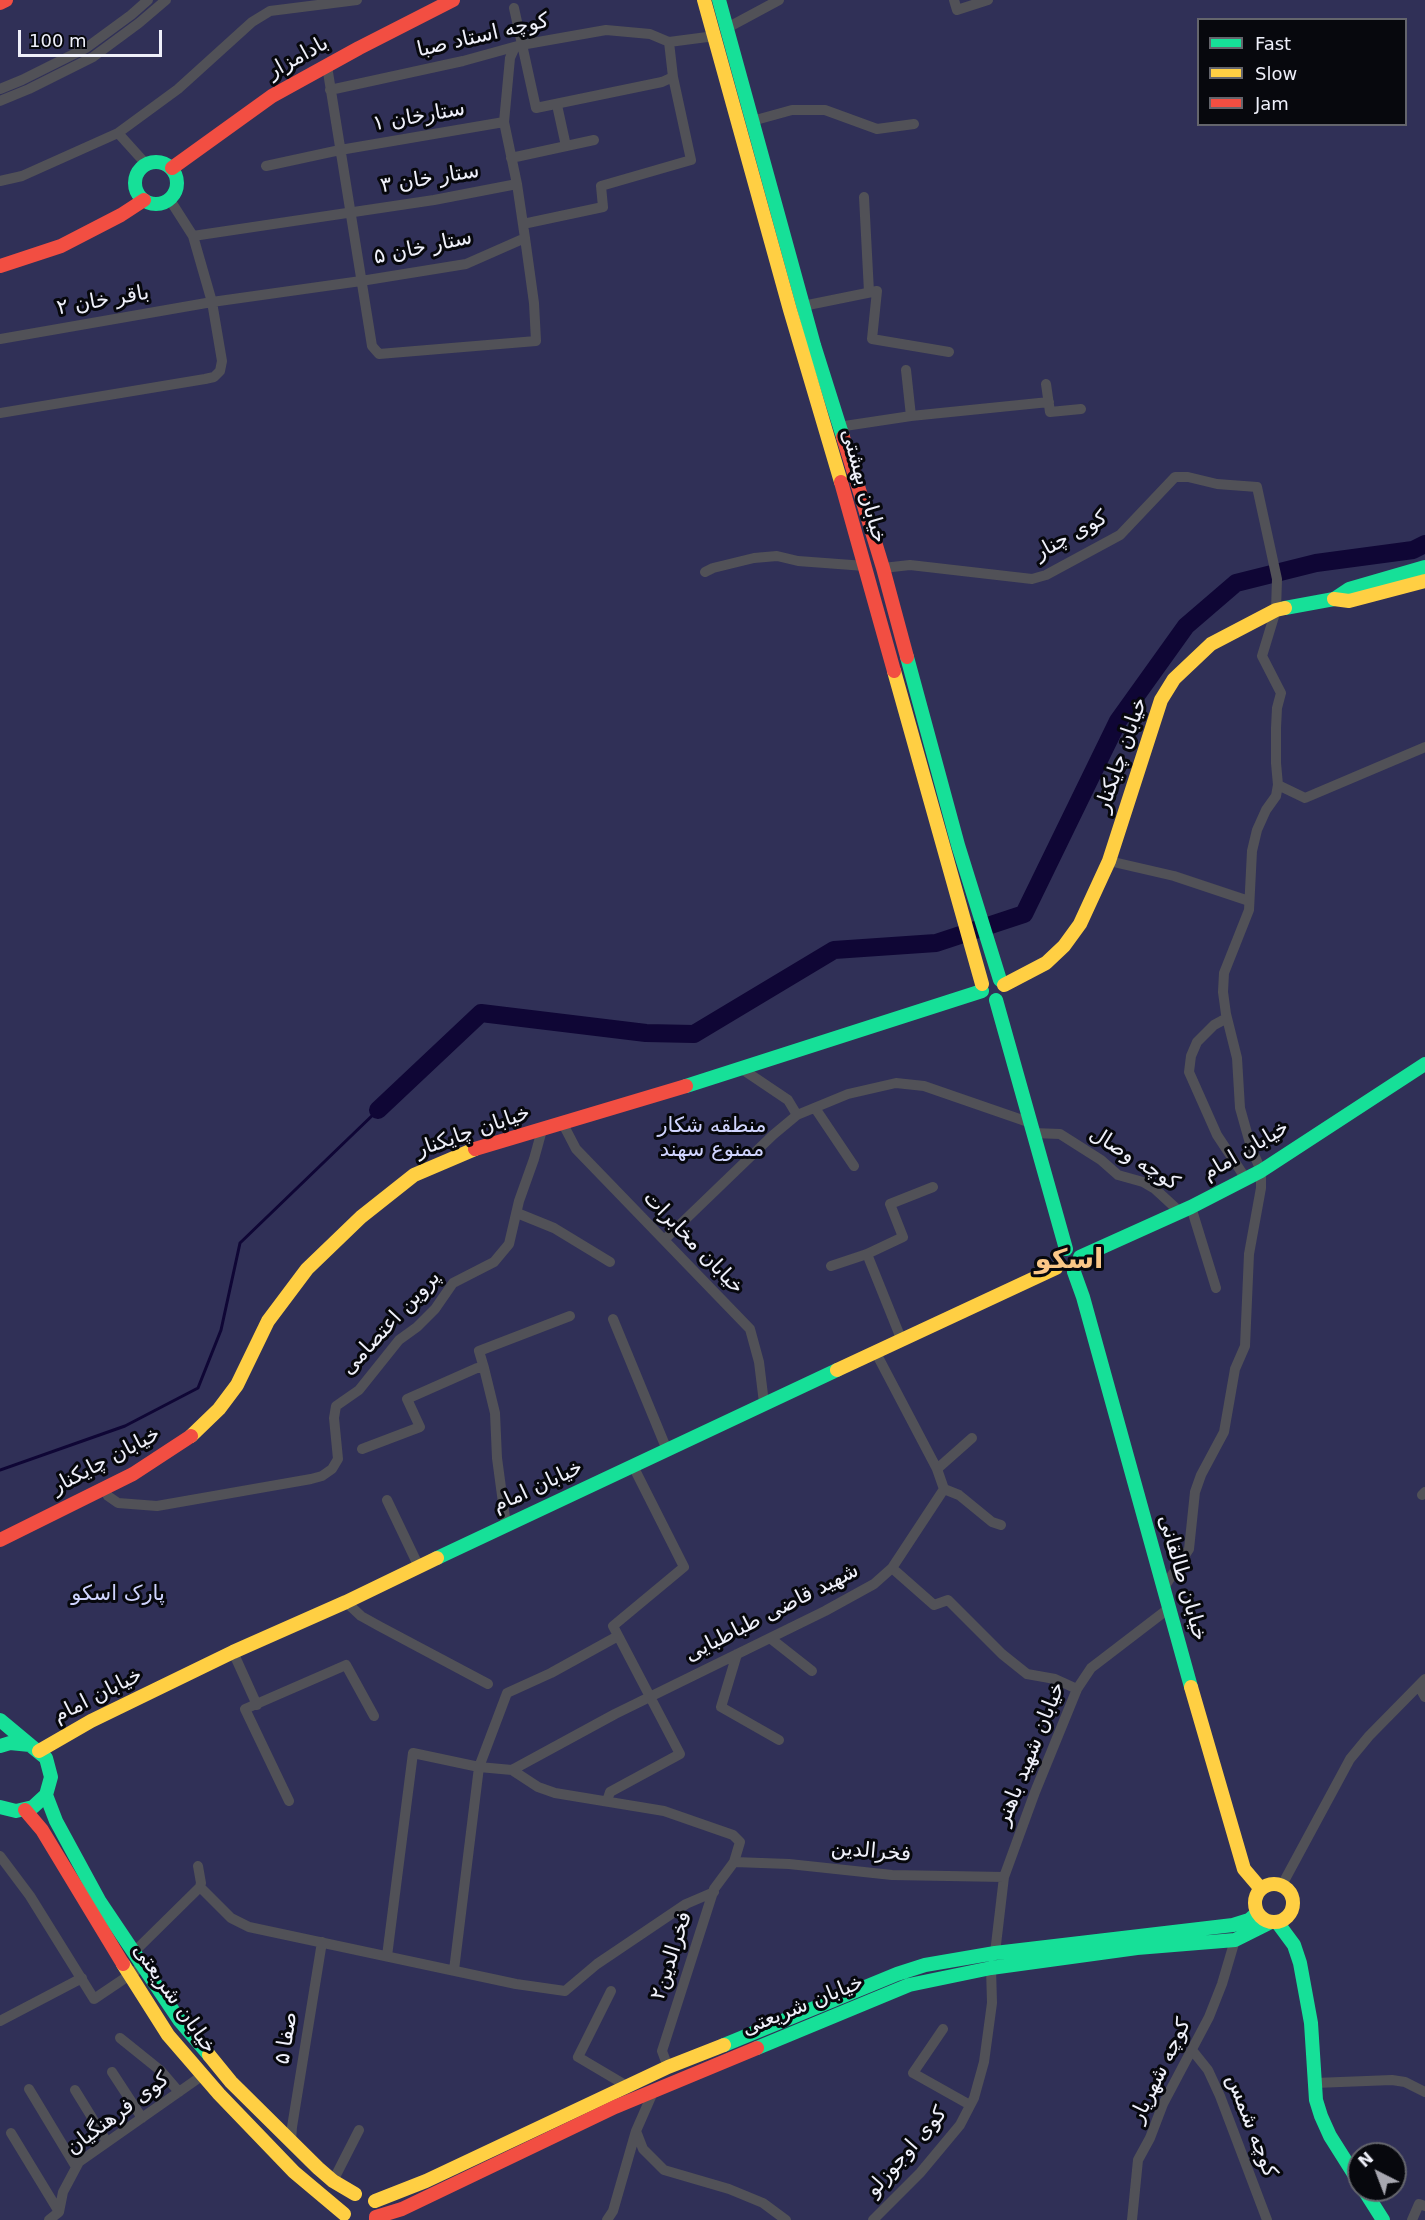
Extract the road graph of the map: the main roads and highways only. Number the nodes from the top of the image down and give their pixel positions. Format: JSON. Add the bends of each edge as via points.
{"nodes":[{"id":1,"x":6,"y":0,"type":"edge"},
{"id":2,"x":453,"y":0,"type":"edge"},
{"id":3,"x":704,"y":0,"type":"edge"},
{"id":4,"x":719,"y":0,"type":"edge"},
{"id":5,"x":0,"y":3,"type":"edge"},
{"id":6,"x":432,"y":5,"type":"edge"},
{"id":7,"x":721,"y":32,"type":"junction"},
{"id":8,"x":172,"y":168,"type":"junction"},
{"id":9,"x":144,"y":200,"type":"junction"},
{"id":10,"x":0,"y":266,"type":"edge"},
{"id":11,"x":1425,"y":567,"type":"edge"},
{"id":12,"x":1425,"y":581,"type":"edge"},
{"id":13,"x":1334,"y":598,"type":"junction"},
{"id":14,"x":1002,"y":982,"type":"junction"},
{"id":15,"x":982,"y":987,"type":"junction"},
{"id":16,"x":996,"y":1000,"type":"junction"},
{"id":17,"x":1425,"y":1065,"type":"edge"},
{"id":18,"x":1066,"y":1249,"type":"junction"},
{"id":19,"x":1080,"y":1257,"type":"junction"},
{"id":20,"x":1056,"y":1268,"type":"junction"},
{"id":21,"x":1074,"y":1272,"type":"junction"},
{"id":22,"x":0,"y":1540,"type":"edge"},
{"id":23,"x":0,"y":1720,"type":"edge"},
{"id":24,"x":0,"y":1746,"type":"edge"},
{"id":25,"x":35,"y":1748,"type":"junction"},
{"id":26,"x":45,"y":1795,"type":"junction"},
{"id":27,"x":0,"y":1807,"type":"edge"},
{"id":28,"x":25,"y":1810,"type":"junction"},
{"id":29,"x":1261,"y":1889,"type":"junction"},
{"id":30,"x":1257,"y":1913,"type":"junction"},
{"id":31,"x":1274,"y":1922,"type":"junction"},
{"id":32,"x":782,"y":2021,"type":"junction"},
{"id":33,"x":787,"y":2036,"type":"junction"},
{"id":34,"x":231,"y":2082,"type":"junction"},
{"id":35,"x":219,"y":2094,"type":"junction"},
{"id":36,"x":1347,"y":2162,"type":"edge"},
{"id":37,"x":426,"y":2181,"type":"junction"},
{"id":38,"x":355,"y":2194,"type":"junction"},
{"id":39,"x":432,"y":2195,"type":"junction"},
{"id":40,"x":375,"y":2201,"type":"junction"},
{"id":41,"x":1372,"y":2202,"type":"edge"},
{"id":42,"x":351,"y":2218,"type":"edge"},
{"id":43,"x":374,"y":2219,"type":"edge"},
{"id":44,"x":1383,"y":2220,"type":"edge"}],
"edges":[{"from":1,"to":5,"type":"main road"},
{"from":2,"to":6,"type":"main road","name":"بادامزار"},
{"from":3,"to":7,"type":"main road","name":"خیابان بهشتی"},
{"from":4,"to":7,"type":"main road","name":"خیابان بهشتی"},
{"from":6,"to":8,"type":"main road","name":"بادامزار","via":[[272,96]]},
{"from":7,"to":14,"type":"main road","name":"خیابان بهشتی","via":[[752,121],[838,427],[883,568],[958,845]]},
{"from":7,"to":15,"type":"main road","name":"خیابان بهشتی","via":[[790,310]]},
{"from":8,"to":9,"type":"main road","via":[[177,189],[170,200],[156,204]]},
{"from":8,"to":9,"type":"main road","via":[[160,162],[146,164],[136,175],[136,189]]},
{"from":9,"to":10,"type":"main road","via":[[60,246]]},
{"from":11,"to":13,"type":"main road","name":"خیابان چایکنار","via":[[1349,589]]},
{"from":12,"to":13,"type":"main road","name":"خیابان چایکنار","via":[[1349,601]]},
{"from":13,"to":14,"type":"main road","name":"خیابان چایکنار","via":[[1276,609],[1211,644],[1174,679],[1161,700],[1109,861],[1080,924],[1046,963],[1018,980]]},
{"from":14,"to":15,"type":"main road","via":[[990,978]]},
{"from":14,"to":16,"type":"main road","via":[[1002,996]]},
{"from":15,"to":16,"type":"main road","via":[[985,997]]},
{"from":15,"to":22,"type":"main road","name":"خیابان چایکنار","via":[[742,1069],[469,1151],[414,1175],[361,1216],[307,1269],[268,1321],[237,1385],[186,1441],[133,1474]]},
{"from":16,"to":18,"type":"main road"},
{"from":17,"to":19,"type":"main road","name":"خیابان امام","via":[[1261,1171]]},
{"from":18,"to":19,"type":"main road","via":[[1074,1250]]},
{"from":18,"to":20,"type":"main road","via":[[1056,1256]]},
{"from":19,"to":21,"type":"main road","via":[[1080,1266]]},
{"from":20,"to":21,"type":"main road","via":[[1066,1274]]},
{"from":20,"to":25,"type":"main road","name":"خیابان امام"},
{"from":21,"to":29,"type":"main road","name":"خیابان طالقانی","via":[[1244,1869]]},
{"from":23,"to":25,"type":"main road"},
{"from":24,"to":25,"type":"main road","via":[[10,1743]]},
{"from":25,"to":26,"type":"main road","via":[[46,1758],[51,1777]]},
{"from":26,"to":28,"type":"main road"},
{"from":26,"to":34,"type":"main road","name":"خیابان شریعتی","via":[[95,1892],[180,2020]]},
{"from":27,"to":28,"type":"main road"},
{"from":28,"to":35,"type":"main road","name":"خیابان شریعتی","via":[[42,1830],[168,2035]]},
{"from":29,"to":30,"type":"main road","via":[[1255,1900]]},
{"from":29,"to":31,"type":"main road","via":[[1271,1884],[1282,1885],[1291,1893],[1293,1905],[1288,1916]]},
{"from":30,"to":31,"type":"main road"},
{"from":30,"to":32,"type":"main road","name":"خیابان شریعتی","via":[[1233,1925],[925,1965]]},
{"from":31,"to":33,"type":"main road","name":"خیابان شریعتی","via":[[1235,1940],[1137,1947],[992,1968],[909,1985]]},
{"from":31,"to":36,"type":"main road","via":[[1294,1945],[1300,1963],[1311,2023],[1316,2100],[1325,2126]]},
{"from":32,"to":33,"type":"main road"},
{"from":32,"to":37,"type":"main road","name":"خیابان شریعتی","via":[[668,2067]]},
{"from":33,"to":39,"type":"main road","name":"خیابان شریعتی","via":[[615,2107]]},
{"from":34,"to":35,"type":"main road"},
{"from":34,"to":38,"type":"main road","name":"خیابان شریعتی","via":[[333,2181]]},
{"from":35,"to":42,"type":"main road","name":"خیابان شریعتی","via":[[294,2172]]},
{"from":37,"to":39,"type":"main road"},
{"from":37,"to":40,"type":"main road","name":"خیابان شریعتی"},
{"from":38,"to":40,"type":"main road","name":"خیابان شریعتی"},
{"from":38,"to":42,"type":"main road","via":[[343,2200],[341,2209]]},
{"from":39,"to":43,"type":"main road","name":"خیابان شریعتی"},
{"from":40,"to":43,"type":"main road","via":[[380,2208]]},
{"from":41,"to":44,"type":"main road"}]}
